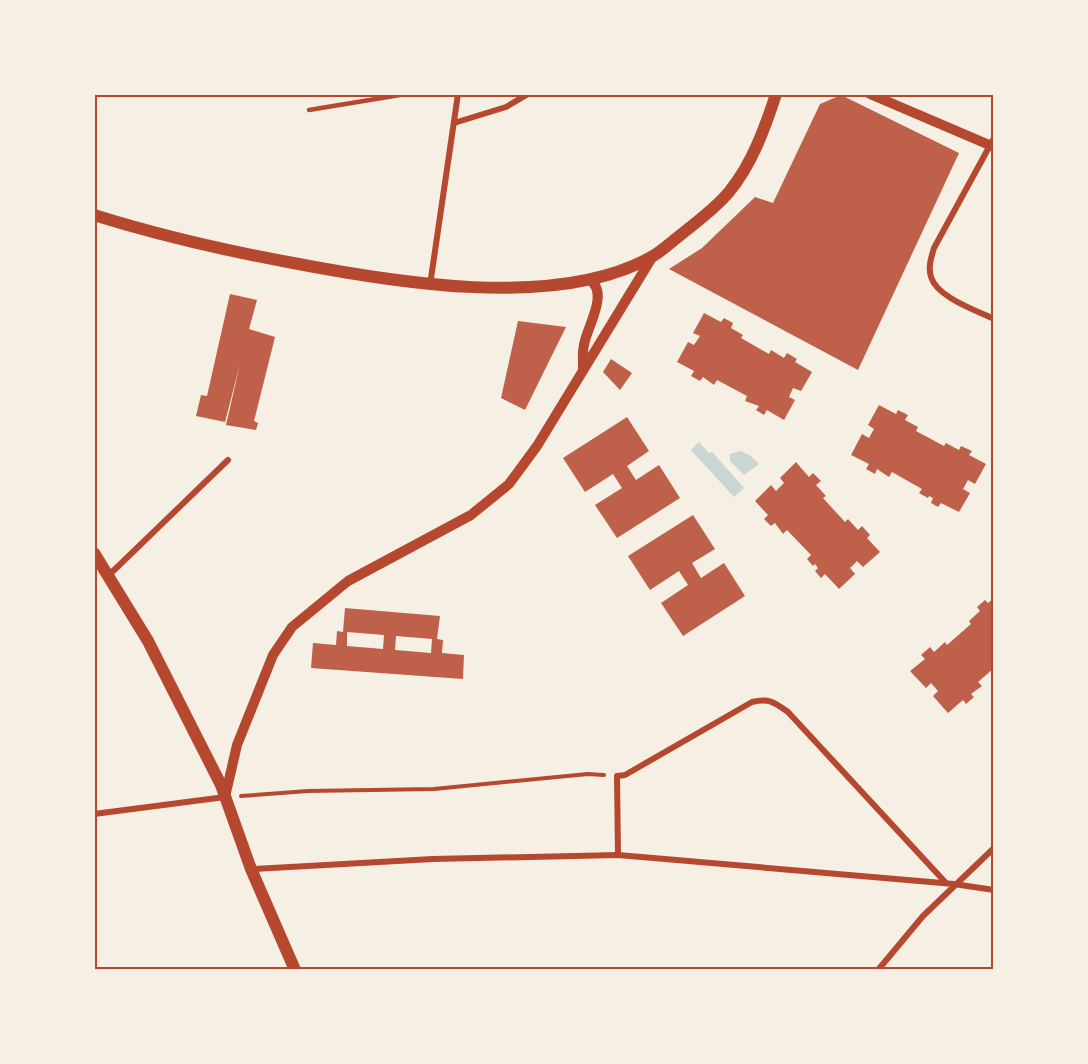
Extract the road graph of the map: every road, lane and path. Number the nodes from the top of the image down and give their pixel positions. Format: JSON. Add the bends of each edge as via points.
{"nodes":[{"id":1,"x":406,"y":94,"type":"edge"},
{"id":2,"x":458,"y":94,"type":"edge"},
{"id":3,"x":528,"y":94,"type":"edge"},
{"id":4,"x":776,"y":94,"type":"edge"},
{"id":5,"x":870,"y":94,"type":"edge"},
{"id":6,"x":309,"y":110,"type":"dead end"},
{"id":7,"x":454,"y":123,"type":"junction"},
{"id":8,"x":992,"y":144,"type":"edge"},
{"id":9,"x":94,"y":215,"type":"edge"},
{"id":10,"x":653,"y":256,"type":"junction"},
{"id":11,"x":589,"y":279,"type":"junction"},
{"id":12,"x":430,"y":285,"type":"junction"},
{"id":13,"x":993,"y":319,"type":"edge"},
{"id":14,"x":583,"y":369,"type":"junction"},
{"id":15,"x":228,"y":460,"type":"dead end"},
{"id":16,"x":94,"y":553,"type":"edge"},
{"id":17,"x":108,"y":576,"type":"junction"},
{"id":18,"x":617,"y":776,"type":"junction"},
{"id":19,"x":225,"y":797,"type":"junction"},
{"id":20,"x":94,"y":814,"type":"edge"},
{"id":21,"x":993,"y":848,"type":"edge"},
{"id":22,"x":618,"y":855,"type":"junction"},
{"id":23,"x":251,"y":869,"type":"junction"},
{"id":24,"x":950,"y":884,"type":"junction"},
{"id":25,"x":993,"y":890,"type":"edge"},
{"id":26,"x":295,"y":969,"type":"edge"},
{"id":27,"x":878,"y":969,"type":"edge"}],
"edges":[{"from":1,"to":6,"type":"lane"},
{"from":2,"to":7,"type":"street"},
{"from":3,"to":7,"type":"street","via":[[506,107]]},
{"from":4,"to":10,"type":"main road","via":[[753,156],[729,192]]},
{"from":5,"to":8,"type":"street"},
{"from":7,"to":12,"type":"street"},
{"from":8,"to":13,"type":"street","via":[[929,263],[938,289]]},
{"from":9,"to":12,"type":"main road","via":[[257,256]]},
{"from":10,"to":11,"type":"main road","via":[[610,275]]},
{"from":10,"to":14,"type":"street"},
{"from":11,"to":12,"type":"main road","via":[[524,287]]},
{"from":11,"to":14,"type":"street","via":[[596,287],[598,299],[584,345]]},
{"from":14,"to":19,"type":"street","via":[[509,484],[471,515],[348,581],[292,627],[273,655],[241,735]]},
{"from":15,"to":17,"type":"street"},
{"from":16,"to":17,"type":"main road"},
{"from":17,"to":19,"type":"main road","via":[[148,641]]},
{"from":18,"to":19,"type":"path","via":[[588,774],[434,789]]},
{"from":18,"to":22,"type":"street"},
{"from":18,"to":24,"type":"street","via":[[752,702],[765,699],[788,712]]},
{"from":19,"to":20,"type":"street"},
{"from":19,"to":23,"type":"main road"},
{"from":21,"to":24,"type":"street"},
{"from":22,"to":23,"type":"street","via":[[433,859]]},
{"from":22,"to":24,"type":"street"},
{"from":23,"to":26,"type":"main road"},
{"from":24,"to":25,"type":"street"},
{"from":24,"to":27,"type":"street"}]}
